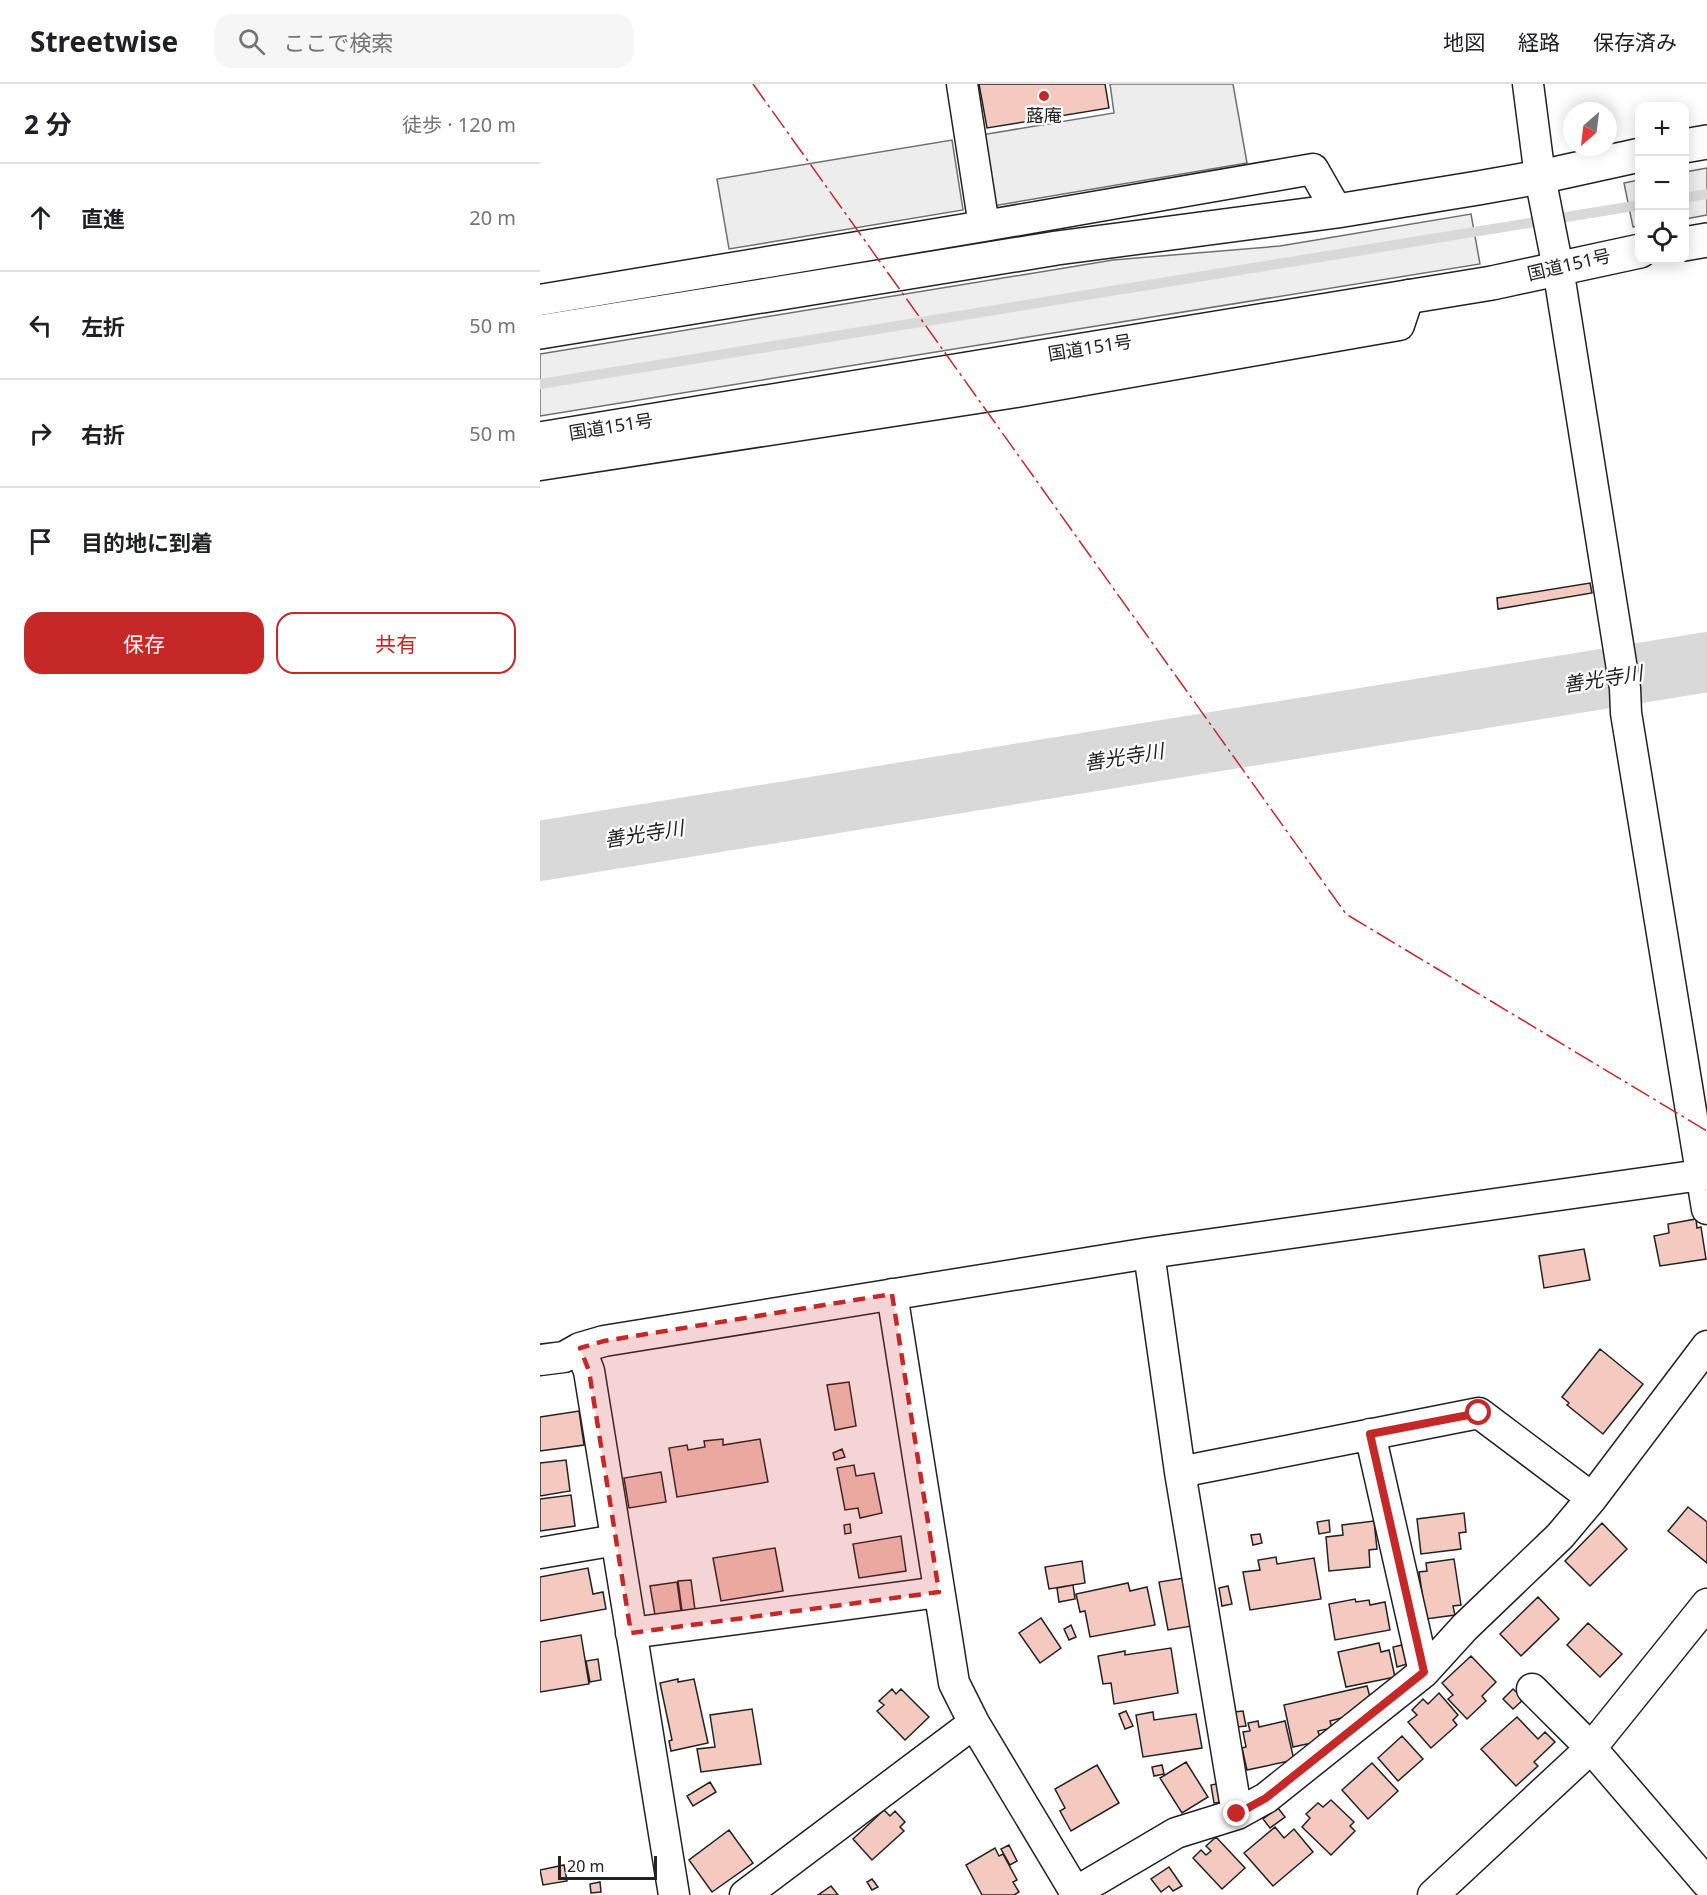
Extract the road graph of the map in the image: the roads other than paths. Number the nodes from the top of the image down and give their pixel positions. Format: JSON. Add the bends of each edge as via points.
{"nodes":[{"id":1,"x":962,"y":84,"type":"edge"},
{"id":2,"x":1528,"y":84,"type":"edge"},
{"id":3,"x":1635,"y":156,"type":"edge"},
{"id":4,"x":1540,"y":177,"type":"junction"},
{"id":5,"x":1337,"y":211,"type":"junction"},
{"id":6,"x":984,"y":226,"type":"junction"},
{"id":7,"x":1707,"y":240,"type":"edge"},
{"id":8,"x":1689,"y":243,"type":"edge"},
{"id":9,"x":1635,"y":251,"type":"edge"},
{"id":10,"x":1558,"y":268,"type":"junction"},
{"id":11,"x":1409,"y":295,"type":"junction"},
{"id":12,"x":540,"y":300,"type":"edge"},
{"id":13,"x":540,"y":332,"type":"edge"},
{"id":14,"x":540,"y":439,"type":"edge"},
{"id":15,"x":540,"y":465,"type":"edge"},
{"id":16,"x":1704,"y":1174,"type":"edge"},
{"id":17,"x":1707,"y":1209,"type":"edge"},
{"id":18,"x":1149,"y":1253,"type":"junction"},
{"id":19,"x":892,"y":1294,"type":"junction"},
{"id":20,"x":1707,"y":1346,"type":"edge"},
{"id":21,"x":580,"y":1348,"type":"junction"},
{"id":22,"x":540,"y":1359,"type":"edge"},
{"id":23,"x":1370,"y":1434,"type":"junction"},
{"id":24,"x":1180,"y":1472,"type":"junction"},
{"id":25,"x":1592,"y":1498,"type":"junction"},
{"id":26,"x":616,"y":1540,"type":"junction"},
{"id":27,"x":540,"y":1552,"type":"edge"},
{"id":28,"x":939,"y":1592,"type":"junction"},
{"id":29,"x":1707,"y":1604,"type":"edge"},
{"id":30,"x":631,"y":1633,"type":"junction"},
{"id":31,"x":1424,"y":1672,"type":"junction"},
{"id":32,"x":1532,"y":1689,"type":"dead end"},
{"id":33,"x":974,"y":1723,"type":"junction"},
{"id":34,"x":1591,"y":1748,"type":"junction"},
{"id":35,"x":1237,"y":1814,"type":"junction"},
{"id":36,"x":1707,"y":1883,"type":"edge"},
{"id":37,"x":674,"y":1895,"type":"edge"},
{"id":38,"x":745,"y":1895,"type":"edge"},
{"id":39,"x":1077,"y":1895,"type":"edge"},
{"id":40,"x":1433,"y":1895,"type":"edge"}],
"edges":[{"from":1,"to":6,"type":"street"},
{"from":2,"to":4,"type":"street"},
{"from":3,"to":4,"type":"highway"},
{"from":4,"to":5,"type":"highway"},
{"from":4,"to":10,"type":"street"},
{"from":5,"to":6,"type":"street","via":[[1313,169]]},
{"from":5,"to":13,"type":"highway","via":[[1057,248]]},
{"from":6,"to":12,"type":"street"},
{"from":7,"to":8,"type":"highway"},
{"from":9,"to":10,"type":"highway","name":"国道151号"},
{"from":10,"to":11,"type":"highway","name":"国道151号"},
{"from":10,"to":16,"type":"street","via":[[1626,713]]},
{"from":11,"to":14,"type":"highway","name":"国道151号"},
{"from":11,"to":15,"type":"street","via":[[1399,325],[1010,393]]},
{"from":16,"to":17,"type":"street"},
{"from":16,"to":18,"type":"street"},
{"from":18,"to":19,"type":"street"},
{"from":18,"to":24,"type":"street"},
{"from":19,"to":21,"type":"street"},
{"from":19,"to":28,"type":"street"},
{"from":20,"to":25,"type":"street"},
{"from":21,"to":22,"type":"street","via":[[564,1357]]},
{"from":21,"to":26,"type":"street","via":[[589,1371]]},
{"from":23,"to":24,"type":"street"},
{"from":23,"to":25,"type":"street","via":[[1479,1413]]},
{"from":23,"to":31,"type":"street"},
{"from":24,"to":35,"type":"street"},
{"from":25,"to":31,"type":"street","via":[[1560,1536]]},
{"from":26,"to":27,"type":"street"},
{"from":26,"to":30,"type":"street"},
{"from":28,"to":30,"type":"street"},
{"from":28,"to":33,"type":"street","via":[[954,1683]]},
{"from":29,"to":34,"type":"street"},
{"from":30,"to":37,"type":"street"},
{"from":31,"to":35,"type":"street","via":[[1266,1798]]},
{"from":32,"to":34,"type":"street"},
{"from":33,"to":38,"type":"street"},
{"from":33,"to":39,"type":"street"},
{"from":34,"to":36,"type":"street"},
{"from":34,"to":40,"type":"street"},
{"from":35,"to":39,"type":"street","via":[[1176,1833]]}]}
